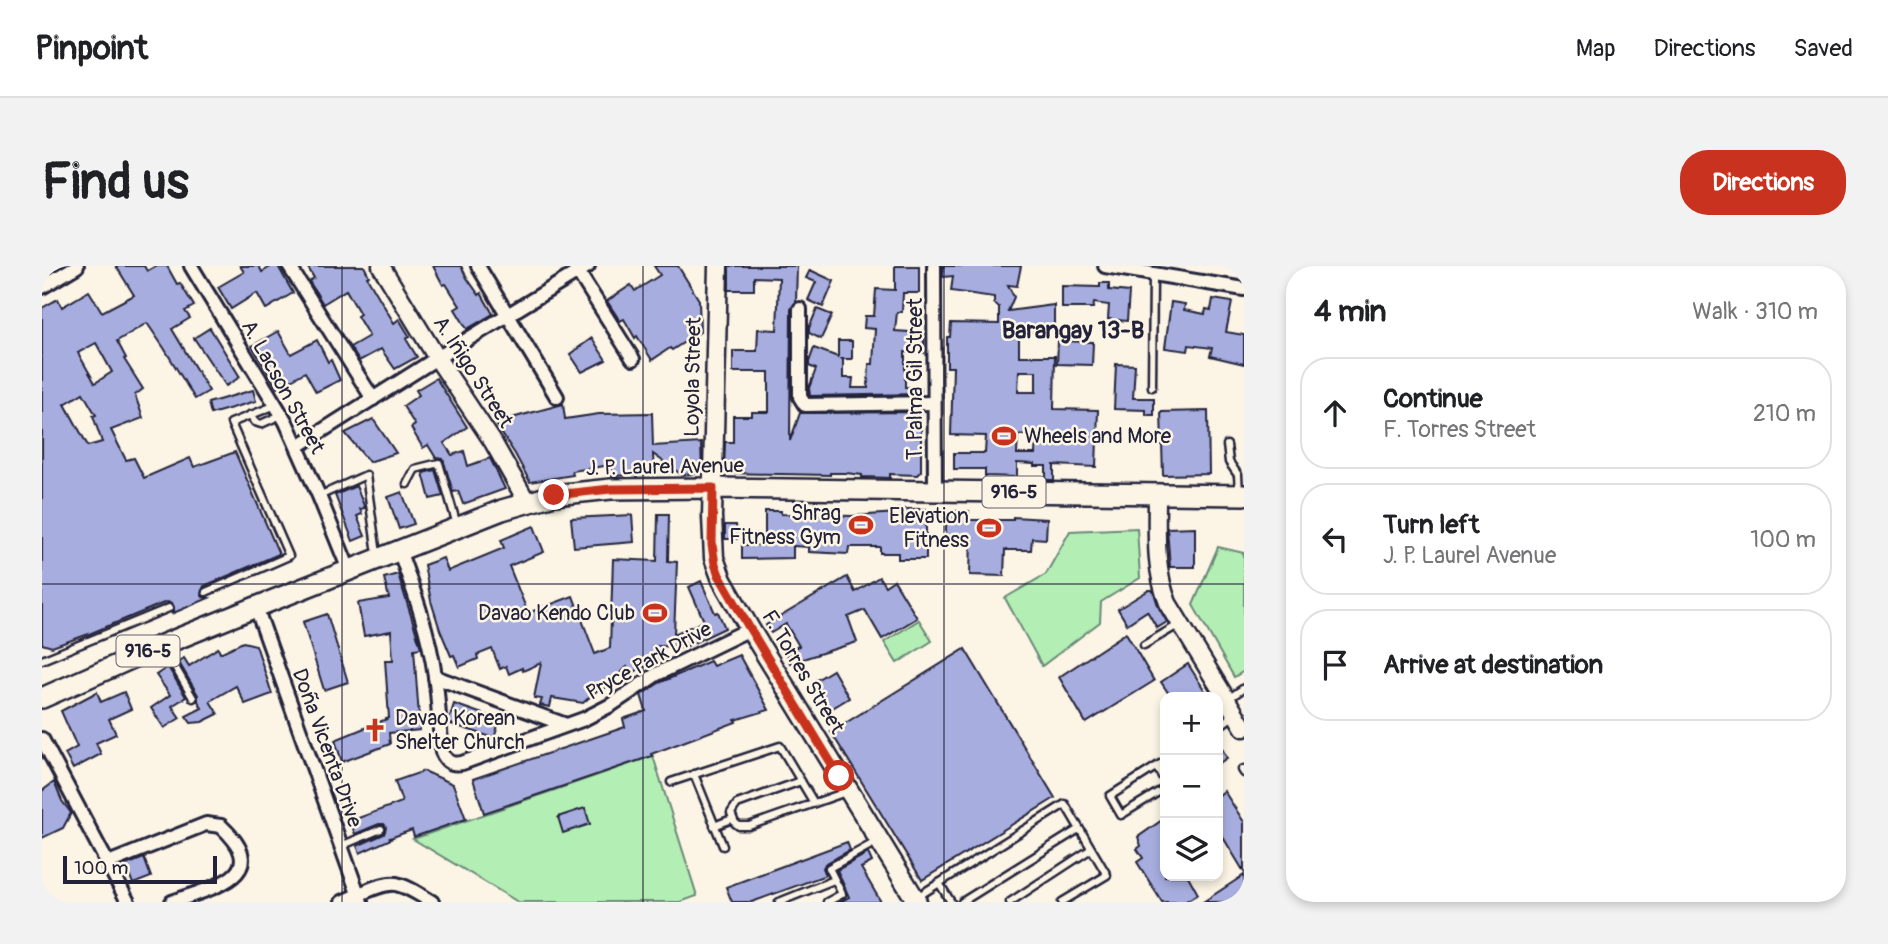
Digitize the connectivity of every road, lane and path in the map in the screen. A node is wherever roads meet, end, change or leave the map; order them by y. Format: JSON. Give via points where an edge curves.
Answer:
{"nodes":[{"id":1,"x":76,"y":266,"type":"edge"},
{"id":2,"x":191,"y":266,"type":"edge"},
{"id":3,"x":289,"y":266,"type":"edge"},
{"id":4,"x":381,"y":266,"type":"edge"},
{"id":5,"x":478,"y":266,"type":"edge"},
{"id":6,"x":718,"y":266,"type":"edge"},
{"id":7,"x":934,"y":266,"type":"edge"},
{"id":8,"x":1105,"y":266,"type":"edge"},
{"id":9,"x":580,"y":268,"type":"edge"},
{"id":10,"x":1151,"y":270,"type":"edge"},
{"id":11,"x":42,"y":288,"type":"edge"},
{"id":12,"x":1244,"y":289,"type":"edge"},
{"id":13,"x":800,"y":309,"type":"dead end"},
{"id":14,"x":508,"y":316,"type":"junction"},
{"id":15,"x":437,"y":358,"type":"junction"},
{"id":16,"x":633,"y":359,"type":"dead end"},
{"id":17,"x":1152,"y":387,"type":"dead end"},
{"id":18,"x":557,"y":397,"type":"dead end"},
{"id":19,"x":373,"y":399,"type":"junction"},
{"id":20,"x":934,"y":403,"type":"junction"},
{"id":21,"x":279,"y":410,"type":"junction"},
{"id":22,"x":250,"y":415,"type":"junction"},
{"id":23,"x":1227,"y":445,"type":"dead end"},
{"id":24,"x":298,"y":446,"type":"junction"},
{"id":25,"x":407,"y":484,"type":"dead end"},
{"id":26,"x":713,"y":488,"type":"junction"},
{"id":27,"x":935,"y":492,"type":"junction"},
{"id":28,"x":1157,"y":494,"type":"junction"},
{"id":29,"x":1241,"y":495,"type":"edge"},
{"id":30,"x":319,"y":496,"type":"junction"},
{"id":31,"x":527,"y":502,"type":"junction"},
{"id":32,"x":458,"y":527,"type":"junction"},
{"id":33,"x":400,"y":550,"type":"junction"},
{"id":34,"x":378,"y":559,"type":"junction"},
{"id":35,"x":349,"y":570,"type":"junction"},
{"id":36,"x":206,"y":592,"type":"dead end"},
{"id":37,"x":256,"y":607,"type":"junction"},
{"id":38,"x":169,"y":608,"type":"dead end"},
{"id":39,"x":1180,"y":624,"type":"junction"},
{"id":40,"x":750,"y":629,"type":"junction"},
{"id":41,"x":162,"y":645,"type":"junction"},
{"id":42,"x":1144,"y":645,"type":"dead end"},
{"id":43,"x":42,"y":660,"type":"edge"},
{"id":44,"x":435,"y":677,"type":"junction"},
{"id":45,"x":1244,"y":688,"type":"edge"},
{"id":46,"x":42,"y":698,"type":"edge"},
{"id":47,"x":193,"y":698,"type":"dead end"},
{"id":48,"x":1227,"y":700,"type":"junction"},
{"id":49,"x":1241,"y":722,"type":"edge"},
{"id":50,"x":566,"y":725,"type":"junction"},
{"id":51,"x":1223,"y":726,"type":"edge"},
{"id":52,"x":42,"y":739,"type":"edge"},
{"id":53,"x":1160,"y":765,"type":"edge"},
{"id":54,"x":1157,"y":767,"type":"junction"},
{"id":55,"x":694,"y":774,"type":"junction"},
{"id":56,"x":1160,"y":774,"type":"edge"},
{"id":57,"x":801,"y":781,"type":"junction"},
{"id":58,"x":671,"y":782,"type":"dead end"},
{"id":59,"x":1160,"y":788,"type":"edge"},
{"id":60,"x":849,"y":791,"type":"junction"},
{"id":61,"x":814,"y":803,"type":"junction"},
{"id":62,"x":732,"y":819,"type":"junction"},
{"id":63,"x":714,"y":826,"type":"junction"},
{"id":64,"x":381,"y":829,"type":"dead end"},
{"id":65,"x":1079,"y":829,"type":"junction"},
{"id":66,"x":879,"y":841,"type":"junction"},
{"id":67,"x":341,"y":846,"type":"junction"},
{"id":68,"x":723,"y":846,"type":"dead end"},
{"id":69,"x":1091,"y":849,"type":"junction"},
{"id":70,"x":108,"y":863,"type":"junction"},
{"id":71,"x":834,"y":880,"type":"junction"},
{"id":72,"x":939,"y":883,"type":"junction"},
{"id":73,"x":359,"y":899,"type":"edge"},
{"id":74,"x":913,"y":901,"type":"edge"},
{"id":75,"x":128,"y":902,"type":"edge"},
{"id":76,"x":172,"y":902,"type":"edge"},
{"id":77,"x":342,"y":902,"type":"edge"},
{"id":78,"x":432,"y":902,"type":"edge"},
{"id":79,"x":779,"y":902,"type":"edge"},
{"id":80,"x":827,"y":902,"type":"edge"},
{"id":81,"x":951,"y":902,"type":"edge"},
{"id":82,"x":962,"y":902,"type":"edge"},
{"id":83,"x":1010,"y":902,"type":"edge"},
{"id":84,"x":1062,"y":902,"type":"edge"}],
"edges":[{"from":1,"to":11,"type":"street"},
{"from":2,"to":21,"type":"street","name":"A. Lacson Street"},
{"from":3,"to":19,"type":"street"},
{"from":4,"to":15,"type":"street","name":"A. Iñigo Street"},
{"from":5,"to":14,"type":"street"},
{"from":6,"to":26,"type":"main road","name":"Loyola Street"},
{"from":7,"to":20,"type":"street","name":"T. Palma Gil Street"},
{"from":8,"to":10,"type":"street"},
{"from":9,"to":14,"type":"street"},
{"from":9,"to":16,"type":"street"},
{"from":10,"to":12,"type":"street"},
{"from":10,"to":17,"type":"lane"},
{"from":13,"to":20,"type":"street","via":[[800,397],[805,405]]},
{"from":14,"to":15,"type":"street"},
{"from":14,"to":18,"type":"street"},
{"from":15,"to":19,"type":"street"},
{"from":15,"to":31,"type":"street","name":"A. Iñigo Street"},
{"from":19,"to":24,"type":"street"},
{"from":20,"to":27,"type":"street","name":"T. Palma Gil Street"},
{"from":21,"to":22,"type":"lane"},
{"from":21,"to":22,"type":"lane","via":[[261,424]]},
{"from":21,"to":24,"type":"street","name":"A. Lacson Street"},
{"from":22,"to":36,"type":"lane","via":[[231,423],[289,556]]},
{"from":23,"to":29,"type":"lane"},
{"from":24,"to":30,"type":"street","name":"A. Lacson Street"},
{"from":25,"to":32,"type":"lane","via":[[415,470],[439,463]]},
{"from":26,"to":27,"type":"main road","name":"J. P. Laurel Avenue","number":"916-5"},
{"from":26,"to":31,"type":"main road","name":"J. P. Laurel Avenue","number":"916-5","via":[[592,490]]},
{"from":26,"to":40,"type":"main road","name":"F. Torres Street","via":[[715,564]]},
{"from":27,"to":28,"type":"main road","name":"J. P. Laurel Avenue","number":"916-5"},
{"from":28,"to":29,"type":"main road","name":"J. P. Laurel Avenue","number":"916-5"},
{"from":28,"to":39,"type":"street","via":[[1158,565],[1168,603]]},
{"from":30,"to":34,"type":"lane","via":[[366,475]]},
{"from":30,"to":35,"type":"street","name":"A. Lacson Street"},
{"from":31,"to":32,"type":"main road","name":"J. P. Laurel Avenue","number":"916-5"},
{"from":32,"to":33,"type":"main road","name":"J. P. Laurel Avenue","number":"916-5"},
{"from":33,"to":34,"type":"main road","name":"J. P. Laurel Avenue","number":"916-5"},
{"from":33,"to":44,"type":"street","name":"Pryce Park Drive"},
{"from":34,"to":35,"type":"main road","name":"J. P. Laurel Avenue","number":"916-5"},
{"from":35,"to":37,"type":"main road","name":"J. P. Laurel Avenue","number":"916-5"},
{"from":37,"to":41,"type":"main road","name":"J. P. Laurel Avenue","number":"916-5"},
{"from":37,"to":67,"type":"street","name":"Doña Vicenta Drive"},
{"from":38,"to":43,"type":"lane"},
{"from":39,"to":42,"type":"lane"},
{"from":39,"to":48,"type":"street"},
{"from":40,"to":50,"type":"street","name":"Pryce Park Drive","via":[[657,674],[597,713]]},
{"from":40,"to":60,"type":"main road","name":"F. Torres Street"},
{"from":41,"to":46,"type":"main road","name":"J. P. Laurel Avenue","number":"916-5"},
{"from":41,"to":47,"type":"lane"},
{"from":44,"to":50,"type":"street"},
{"from":44,"to":50,"type":"street","name":"Pryce Park Drive","via":[[442,752],[453,763]]},
{"from":45,"to":48,"type":"lane"},
{"from":48,"to":49,"type":"street"},
{"from":49,"to":51,"type":"lane"},
{"from":52,"to":70,"type":"street"},
{"from":53,"to":54,"type":"lane"},
{"from":54,"to":56,"type":"lane"},
{"from":54,"to":59,"type":"lane","via":[[1110,796],[1121,815]]},
{"from":55,"to":57,"type":"lane","via":[[780,746]]},
{"from":55,"to":58,"type":"lane"},
{"from":55,"to":63,"type":"lane"},
{"from":57,"to":61,"type":"lane"},
{"from":57,"to":62,"type":"lane","via":[[737,804]]},
{"from":60,"to":61,"type":"lane"},
{"from":60,"to":66,"type":"main road","name":"F. Torres Street"},
{"from":61,"to":62,"type":"lane","via":[[749,826],[739,826]]},
{"from":62,"to":63,"type":"lane"},
{"from":63,"to":68,"type":"lane"},
{"from":64,"to":67,"type":"lane"},
{"from":65,"to":69,"type":"lane"},
{"from":65,"to":72,"type":"lane","via":[[1065,804]]},
{"from":65,"to":82,"type":"lane"},
{"from":66,"to":71,"type":"lane","via":[[829,868]]},
{"from":66,"to":74,"type":"main road","name":"F. Torres Street"},
{"from":67,"to":73,"type":"street","name":"Doña Vicenta Drive"},
{"from":69,"to":83,"type":"lane"},
{"from":69,"to":84,"type":"lane","via":[[1107,875]]},
{"from":70,"to":75,"type":"street"},
{"from":70,"to":76,"type":"street","via":[[206,824],[221,825],[240,849],[240,869],[217,885]]},
{"from":71,"to":79,"type":"lane"},
{"from":71,"to":80,"type":"lane","via":[[842,894]]},
{"from":72,"to":74,"type":"lane"},
{"from":72,"to":81,"type":"lane"},
{"from":73,"to":77,"type":"street"},
{"from":73,"to":78,"type":"street","via":[[394,883]]}]}
